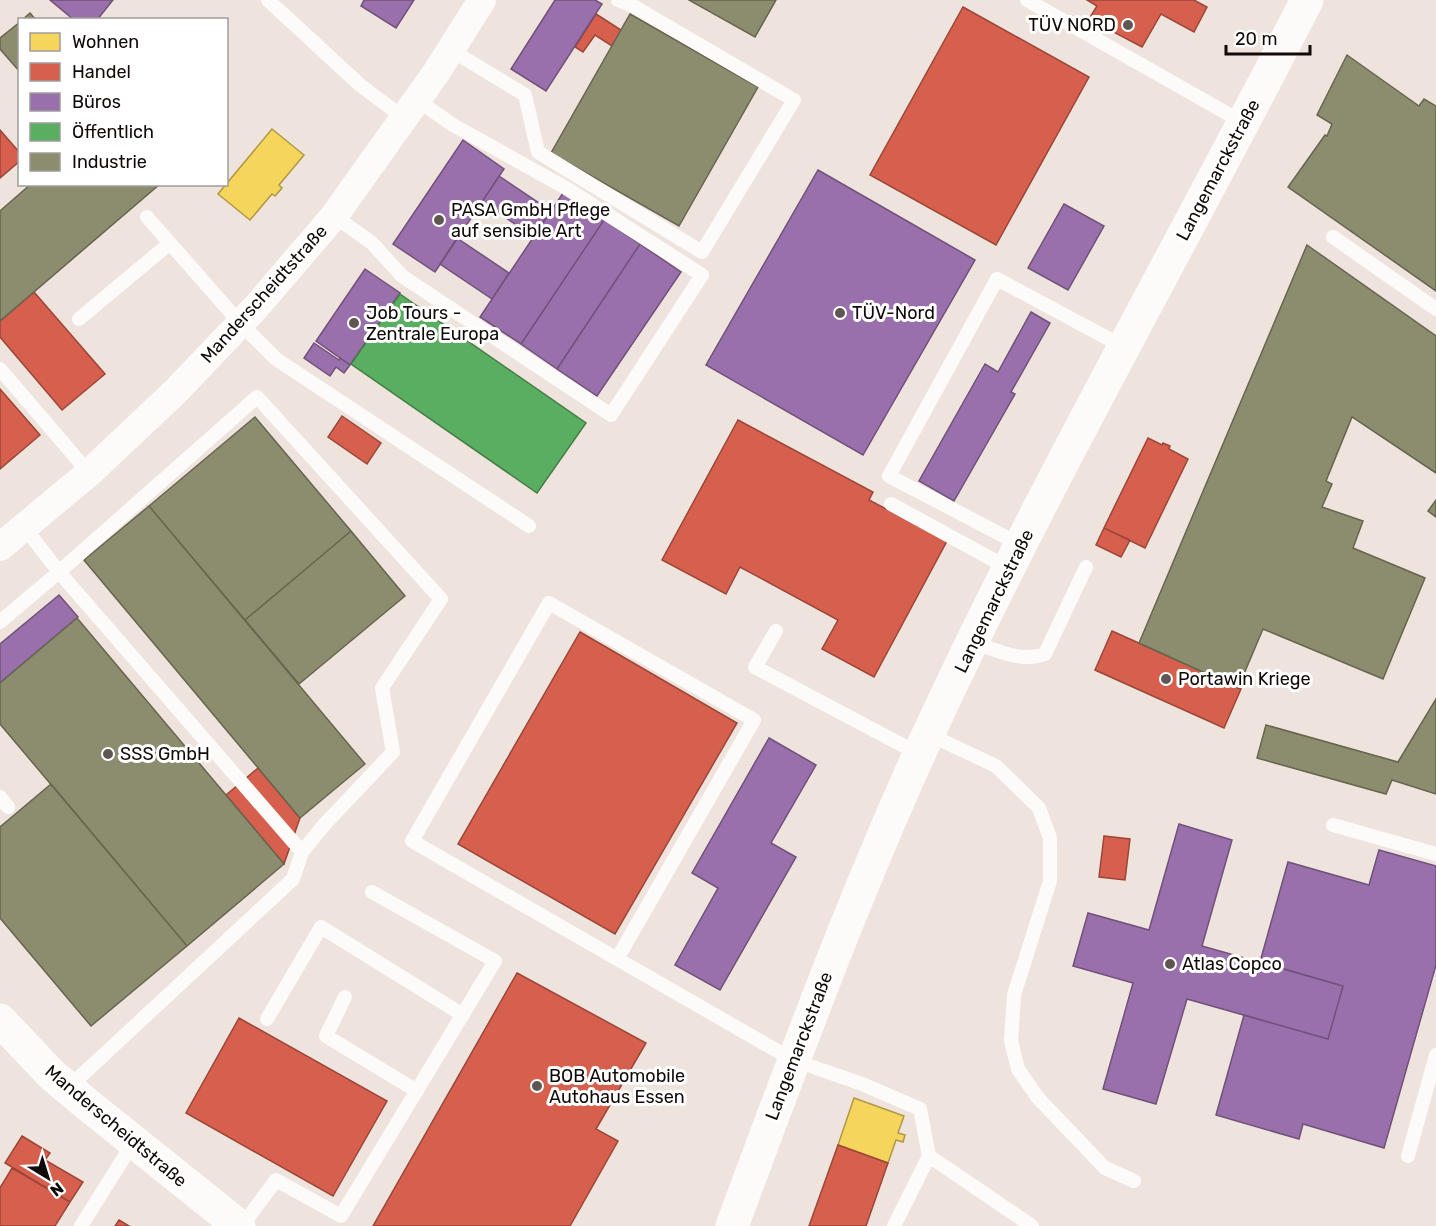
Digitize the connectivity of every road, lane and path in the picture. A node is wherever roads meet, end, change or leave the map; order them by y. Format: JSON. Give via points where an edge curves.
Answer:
{"nodes":[{"id":1,"x":268,"y":0,"type":"edge"},
{"id":2,"x":482,"y":0,"type":"edge"},
{"id":3,"x":618,"y":0,"type":"edge"},
{"id":4,"x":1027,"y":0,"type":"edge"},
{"id":5,"x":1307,"y":0,"type":"edge"},
{"id":6,"x":451,"y":50,"type":"junction"},
{"id":7,"x":410,"y":109,"type":"junction"},
{"id":8,"x":1244,"y":123,"type":"junction"},
{"id":9,"x":334,"y":216,"type":"junction"},
{"id":10,"x":147,"y":217,"type":"dead end"},
{"id":11,"x":1333,"y":237,"type":"dead end"},
{"id":12,"x":171,"y":243,"type":"junction"},
{"id":13,"x":1436,"y":309,"type":"edge"},
{"id":14,"x":79,"y":319,"type":"dead end"},
{"id":15,"x":240,"y":323,"type":"junction"},
{"id":16,"x":1124,"y":347,"type":"junction"},
{"id":17,"x":0,"y":369,"type":"edge"},
{"id":18,"x":89,"y":473,"type":"junction"},
{"id":19,"x":891,"y":504,"type":"dead end"},
{"id":20,"x":529,"y":526,"type":"dead end"},
{"id":21,"x":25,"y":528,"type":"junction"},
{"id":22,"x":0,"y":547,"type":"edge"},
{"id":23,"x":1015,"y":557,"type":"junction"},
{"id":24,"x":1086,"y":567,"type":"dead end"},
{"id":25,"x":59,"y":572,"type":"junction"},
{"id":26,"x":0,"y":622,"type":"edge"},
{"id":27,"x":776,"y":631,"type":"dead end"},
{"id":28,"x":973,"y":642,"type":"junction"},
{"id":29,"x":924,"y":744,"type":"junction"},
{"id":30,"x":1332,"y":825,"type":"dead end"},
{"id":31,"x":302,"y":852,"type":"junction"},
{"id":32,"x":1436,"y":854,"type":"edge"},
{"id":33,"x":372,"y":892,"type":"dead end"},
{"id":34,"x":618,"y":959,"type":"junction"},
{"id":35,"x":345,"y":997,"type":"dead end"},
{"id":36,"x":464,"y":1015,"type":"junction"},
{"id":37,"x":267,"y":1019,"type":"dead end"},
{"id":38,"x":0,"y":1020,"type":"edge"},
{"id":39,"x":1436,"y":1055,"type":"edge"},
{"id":40,"x":793,"y":1060,"type":"junction"},
{"id":41,"x":68,"y":1088,"type":"junction"},
{"id":42,"x":417,"y":1091,"type":"junction"},
{"id":43,"x":133,"y":1143,"type":"junction"},
{"id":44,"x":929,"y":1156,"type":"junction"},
{"id":45,"x":1408,"y":1156,"type":"dead end"},
{"id":46,"x":1134,"y":1181,"type":"dead end"},
{"id":47,"x":81,"y":1226,"type":"edge"},
{"id":48,"x":240,"y":1226,"type":"edge"},
{"id":49,"x":732,"y":1226,"type":"edge"},
{"id":50,"x":894,"y":1226,"type":"edge"},
{"id":51,"x":1032,"y":1226,"type":"edge"}],
"edges":[{"from":1,"to":7,"type":"lane","via":[[360,86]]},
{"from":2,"to":6,"type":"street","name":"Manderscheidtstraße"},
{"from":3,"to":6,"type":"lane","via":[[794,100],[702,252],[538,152],[525,94]]},
{"from":4,"to":8,"type":"lane"},
{"from":5,"to":8,"type":"street","name":"Langemarckstraße"},
{"from":6,"to":7,"type":"street","name":"Manderscheidtstraße"},
{"from":7,"to":9,"type":"street","name":"Manderscheidtstraße"},
{"from":7,"to":9,"type":"lane","via":[[453,125],[566,188],[702,275],[611,415],[402,276],[372,243]]},
{"from":8,"to":16,"type":"street","name":"Langemarckstraße"},
{"from":9,"to":15,"type":"street","name":"Manderscheidtstraße"},
{"from":10,"to":12,"type":"lane"},
{"from":11,"to":13,"type":"lane"},
{"from":12,"to":14,"type":"lane"},
{"from":12,"to":15,"type":"lane"},
{"from":15,"to":18,"type":"street","name":"Manderscheidtstraße","via":[[176,391]]},
{"from":15,"to":20,"type":"lane","via":[[276,359]]},
{"from":16,"to":23,"type":"street","name":"Langemarckstraße"},
{"from":16,"to":23,"type":"lane","via":[[997,279],[889,476]]},
{"from":17,"to":18,"type":"lane"},
{"from":18,"to":21,"type":"street","name":"Manderscheidtstraße"},
{"from":19,"to":23,"type":"lane"},
{"from":21,"to":22,"type":"street","name":"Manderscheidtstraße"},
{"from":21,"to":25,"type":"lane"},
{"from":23,"to":28,"type":"street","name":"Langemarckstraße"},
{"from":24,"to":28,"type":"lane","via":[[1045,654],[1016,657]]},
{"from":25,"to":26,"type":"lane"},
{"from":25,"to":31,"type":"lane"},
{"from":25,"to":31,"type":"lane","via":[[257,397],[441,599],[382,688],[393,752]]},
{"from":27,"to":29,"type":"lane","via":[[755,667]]},
{"from":28,"to":29,"type":"street","name":"Langemarckstraße"},
{"from":29,"to":40,"type":"street","name":"Langemarckstraße"},
{"from":29,"to":46,"type":"lane","via":[[996,766],[1039,808],[1050,838],[1050,881],[1014,995],[1011,1041],[1018,1070],[1038,1098],[1105,1168]]},
{"from":30,"to":32,"type":"lane"},
{"from":31,"to":41,"type":"lane","via":[[293,879]]},
{"from":33,"to":36,"type":"lane","via":[[495,962]]},
{"from":34,"to":34,"type":"lane","via":[[411,841],[549,603],[754,720]]},
{"from":34,"to":40,"type":"lane"},
{"from":35,"to":42,"type":"lane","via":[[326,1036]]},
{"from":36,"to":37,"type":"lane","via":[[321,927]]},
{"from":36,"to":42,"type":"lane"},
{"from":38,"to":41,"type":"street","name":"Manderscheidtstraße"},
{"from":39,"to":45,"type":"lane"},
{"from":40,"to":44,"type":"lane","via":[[920,1109]]},
{"from":40,"to":49,"type":"street","name":"Langemarckstraße"},
{"from":41,"to":43,"type":"street","name":"Manderscheidtstraße"},
{"from":42,"to":48,"type":"lane","via":[[341,1216],[276,1180]]},
{"from":43,"to":47,"type":"lane"},
{"from":43,"to":48,"type":"street","name":"Manderscheidtstraße"},
{"from":44,"to":50,"type":"lane"},
{"from":44,"to":51,"type":"lane"}]}
